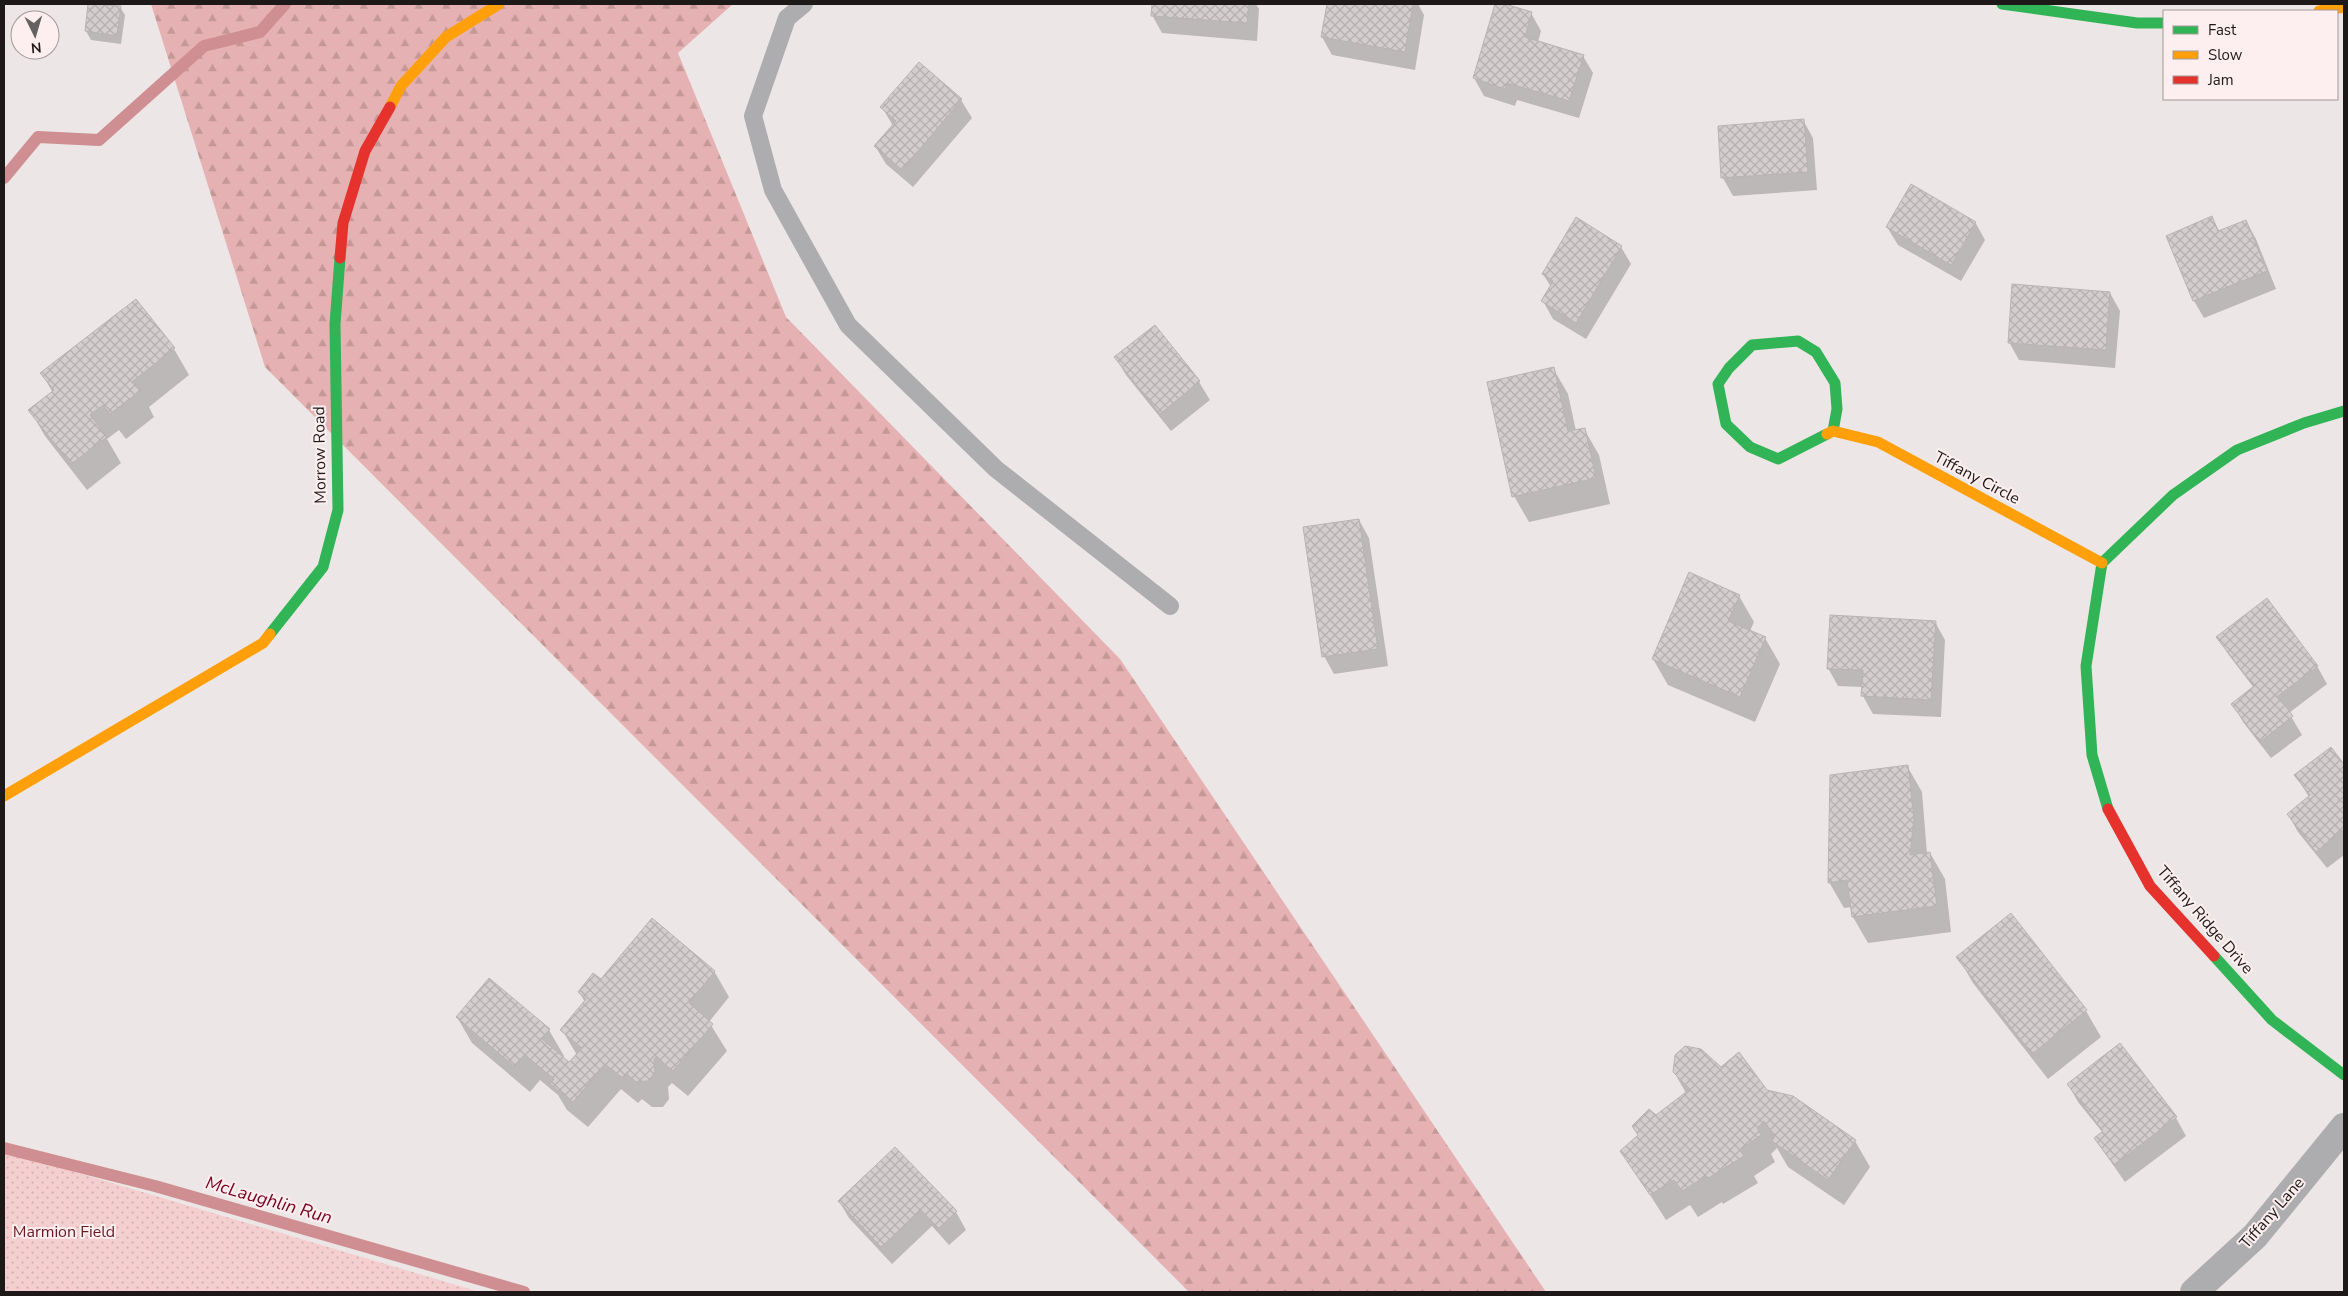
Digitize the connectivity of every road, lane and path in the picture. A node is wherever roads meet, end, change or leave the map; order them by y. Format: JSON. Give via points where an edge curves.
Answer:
{"nodes":[{"id":1,"x":499,"y":4,"type":"edge"},
{"id":2,"x":804,"y":4,"type":"edge"},
{"id":3,"x":2002,"y":4,"type":"edge"},
{"id":4,"x":2344,"y":7,"type":"edge"},
{"id":5,"x":2325,"y":10,"type":"edge"},
{"id":6,"x":2163,"y":23,"type":"edge"},
{"id":7,"x":2344,"y":411,"type":"edge"},
{"id":8,"x":1833,"y":431,"type":"junction"},
{"id":9,"x":2102,"y":564,"type":"junction"},
{"id":10,"x":1170,"y":606,"type":"dead end"},
{"id":11,"x":4,"y":796,"type":"edge"},
{"id":12,"x":2344,"y":1075,"type":"edge"},
{"id":13,"x":2344,"y":1127,"type":"edge"},
{"id":14,"x":2194,"y":1292,"type":"edge"}],
"edges":[{"from":1,"to":11,"type":"street","name":"Morrow Road","via":[[446,37],[401,86],[365,151],[343,223],[335,324],[338,510],[322,567],[262,643]]},
{"from":2,"to":10,"type":"lane","via":[[787,18],[752,116],[773,190],[848,325],[996,469]]},
{"from":3,"to":6,"type":"street","via":[[2137,23]]},
{"from":4,"to":5,"type":"street"},
{"from":7,"to":9,"type":"street","via":[[2237,450],[2173,495]]},
{"from":8,"to":8,"type":"street","via":[[1778,459],[1750,447],[1726,424],[1718,384],[1752,345],[1798,341],[1816,352],[1835,383],[1837,408]]},
{"from":8,"to":9,"type":"street","name":"Tiffany Circle","via":[[1878,442]]},
{"from":9,"to":12,"type":"street","name":"Tiffany Ridge Drive","via":[[2086,666],[2092,755],[2110,815],[2150,886],[2272,1020]]},
{"from":13,"to":14,"type":"street","name":"Tiffany Lane","via":[[2255,1236]]}]}
